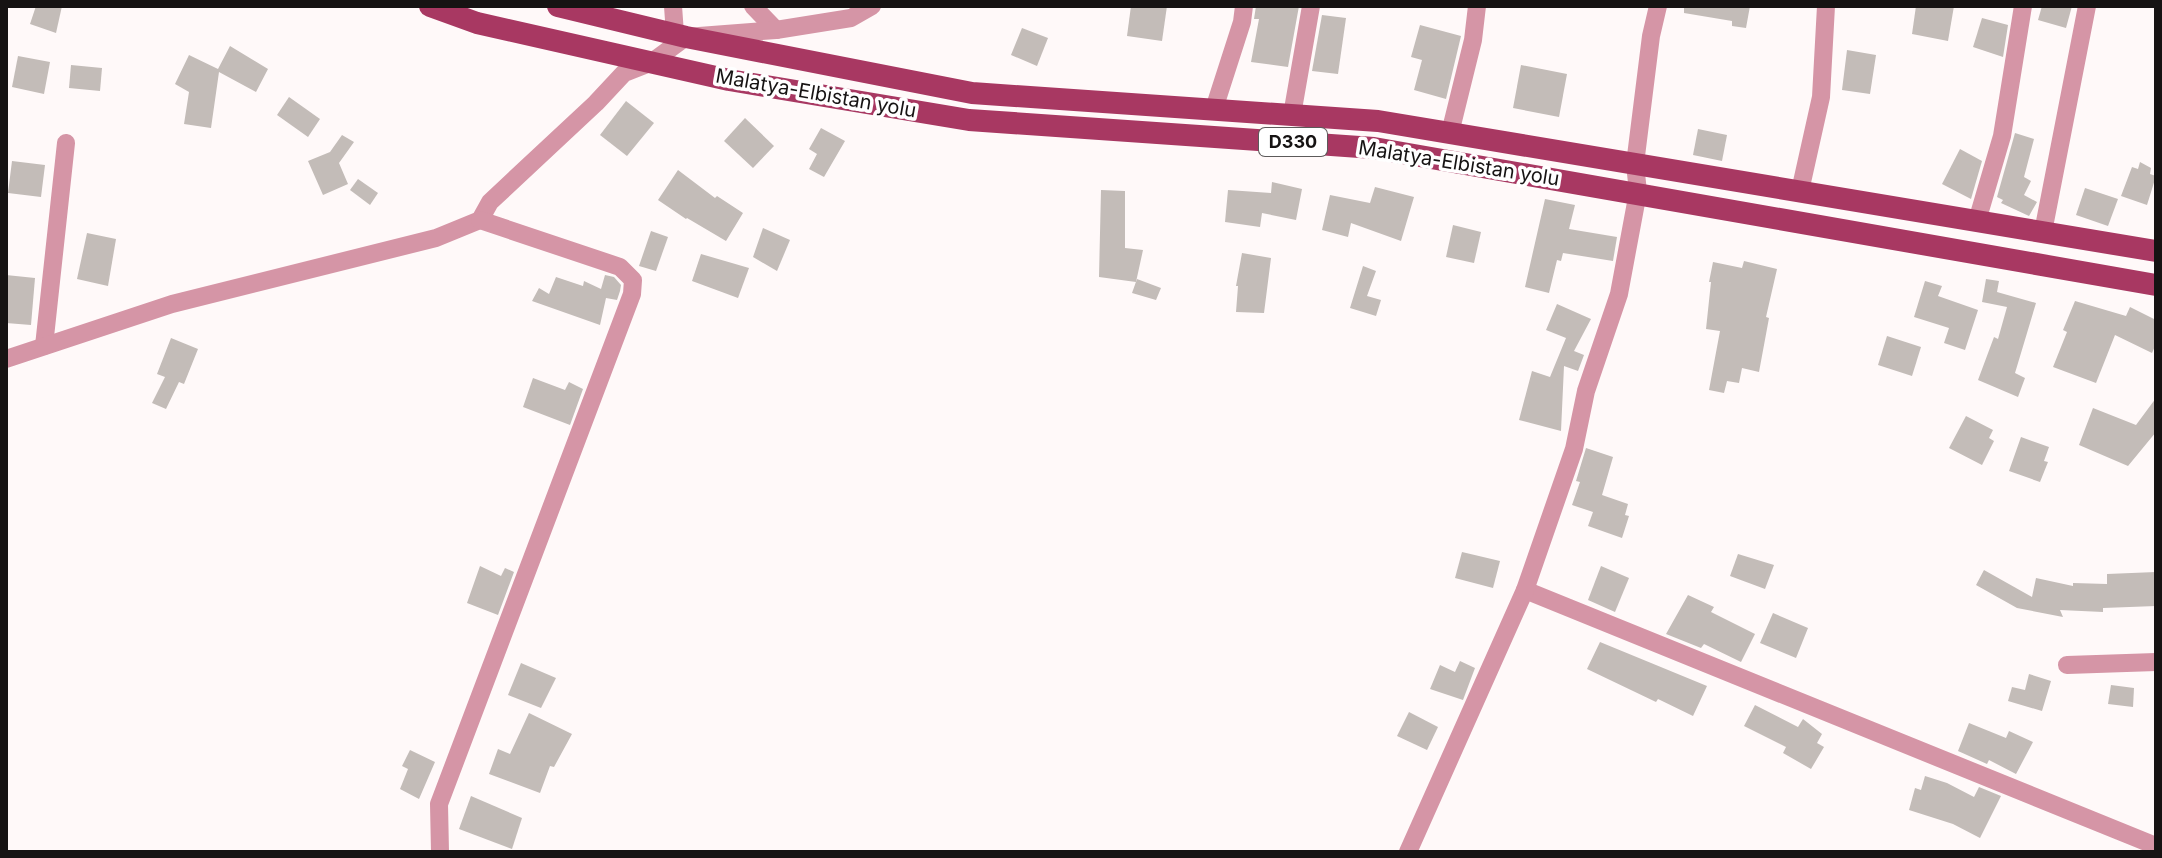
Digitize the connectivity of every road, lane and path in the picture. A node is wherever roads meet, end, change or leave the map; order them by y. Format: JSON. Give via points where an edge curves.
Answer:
{"nodes":[{"id":1,"x":430,"y":6,"type":"edge"},
{"id":2,"x":558,"y":6,"type":"edge"},
{"id":3,"x":673,"y":6,"type":"edge"},
{"id":4,"x":753,"y":6,"type":"edge"},
{"id":5,"x":872,"y":6,"type":"edge"},
{"id":6,"x":1244,"y":6,"type":"edge"},
{"id":7,"x":1311,"y":6,"type":"edge"},
{"id":8,"x":1477,"y":6,"type":"edge"},
{"id":9,"x":1658,"y":6,"type":"edge"},
{"id":10,"x":1826,"y":6,"type":"edge"},
{"id":11,"x":2023,"y":6,"type":"edge"},
{"id":12,"x":2087,"y":6,"type":"edge"},
{"id":13,"x":776,"y":30,"type":"junction"},
{"id":14,"x":681,"y":35,"type":"junction"},
{"id":15,"x":652,"y":62,"type":"junction"},
{"id":16,"x":1214,"y":109,"type":"junction"},
{"id":17,"x":1292,"y":115,"type":"junction"},
{"id":18,"x":1450,"y":133,"type":"junction"},
{"id":19,"x":66,"y":143,"type":"dead end"},
{"id":20,"x":1635,"y":164,"type":"junction"},
{"id":21,"x":1800,"y":191,"type":"junction"},
{"id":22,"x":1638,"y":192,"type":"junction"},
{"id":23,"x":480,"y":220,"type":"junction"},
{"id":24,"x":1977,"y":221,"type":"junction"},
{"id":25,"x":2043,"y":232,"type":"junction"},
{"id":26,"x":2156,"y":251,"type":"edge"},
{"id":27,"x":2156,"y":285,"type":"edge"},
{"id":28,"x":44,"y":346,"type":"junction"},
{"id":29,"x":6,"y":359,"type":"edge"},
{"id":30,"x":1525,"y":590,"type":"junction"},
{"id":31,"x":2156,"y":662,"type":"edge"},
{"id":32,"x":2067,"y":665,"type":"dead end"},
{"id":33,"x":2156,"y":846,"type":"edge"},
{"id":34,"x":440,"y":852,"type":"edge"},
{"id":35,"x":1408,"y":852,"type":"edge"}],
"edges":[{"from":1,"to":15,"type":"main road","name":"Malatya-Elbistan yolu","number":"D330","via":[[477,23]]},
{"from":2,"to":14,"type":"main road","name":"Malatya-Elbistan yolu","number":"D330"},
{"from":3,"to":14,"type":"street"},
{"from":4,"to":13,"type":"street"},
{"from":5,"to":13,"type":"street","via":[[851,18]]},
{"from":6,"to":16,"type":"street"},
{"from":7,"to":17,"type":"street"},
{"from":8,"to":18,"type":"street"},
{"from":9,"to":20,"type":"street"},
{"from":10,"to":21,"type":"street","via":[[1821,97]]},
{"from":11,"to":24,"type":"street","via":[[2002,136]]},
{"from":12,"to":25,"type":"street"},
{"from":13,"to":14,"type":"street"},
{"from":14,"to":15,"type":"street"},
{"from":14,"to":16,"type":"main road","name":"Malatya-Elbistan yolu","number":"D330","via":[[972,93]]},
{"from":15,"to":22,"type":"main road","name":"Malatya-Elbistan yolu","number":"D330","via":[[969,120],[1374,148]]},
{"from":15,"to":23,"type":"street","via":[[624,73],[490,202]]},
{"from":16,"to":17,"type":"main road","name":"Malatya-Elbistan yolu","number":"D330"},
{"from":17,"to":18,"type":"main road","name":"Malatya-Elbistan yolu","number":"D330"},
{"from":18,"to":20,"type":"main road","name":"Malatya-Elbistan yolu","number":"D330"},
{"from":19,"to":28,"type":"street"},
{"from":20,"to":21,"type":"main road","name":"Malatya-Elbistan yolu","number":"D330"},
{"from":20,"to":22,"type":"street"},
{"from":21,"to":24,"type":"main road","name":"Malatya-Elbistan yolu","number":"D330"},
{"from":22,"to":27,"type":"main road","name":"Malatya-Elbistan yolu","number":"D330"},
{"from":22,"to":30,"type":"street","via":[[1619,294],[1586,391],[1574,449]]},
{"from":23,"to":28,"type":"street","via":[[436,238],[172,304]]},
{"from":23,"to":34,"type":"street","via":[[620,267],[633,280],[439,804]]},
{"from":24,"to":25,"type":"main road","name":"Malatya-Elbistan yolu","number":"D330"},
{"from":25,"to":26,"type":"main road","name":"Malatya-Elbistan yolu","number":"D330"},
{"from":28,"to":29,"type":"street"},
{"from":30,"to":33,"type":"street"},
{"from":30,"to":35,"type":"street"},
{"from":31,"to":32,"type":"street"}]}
